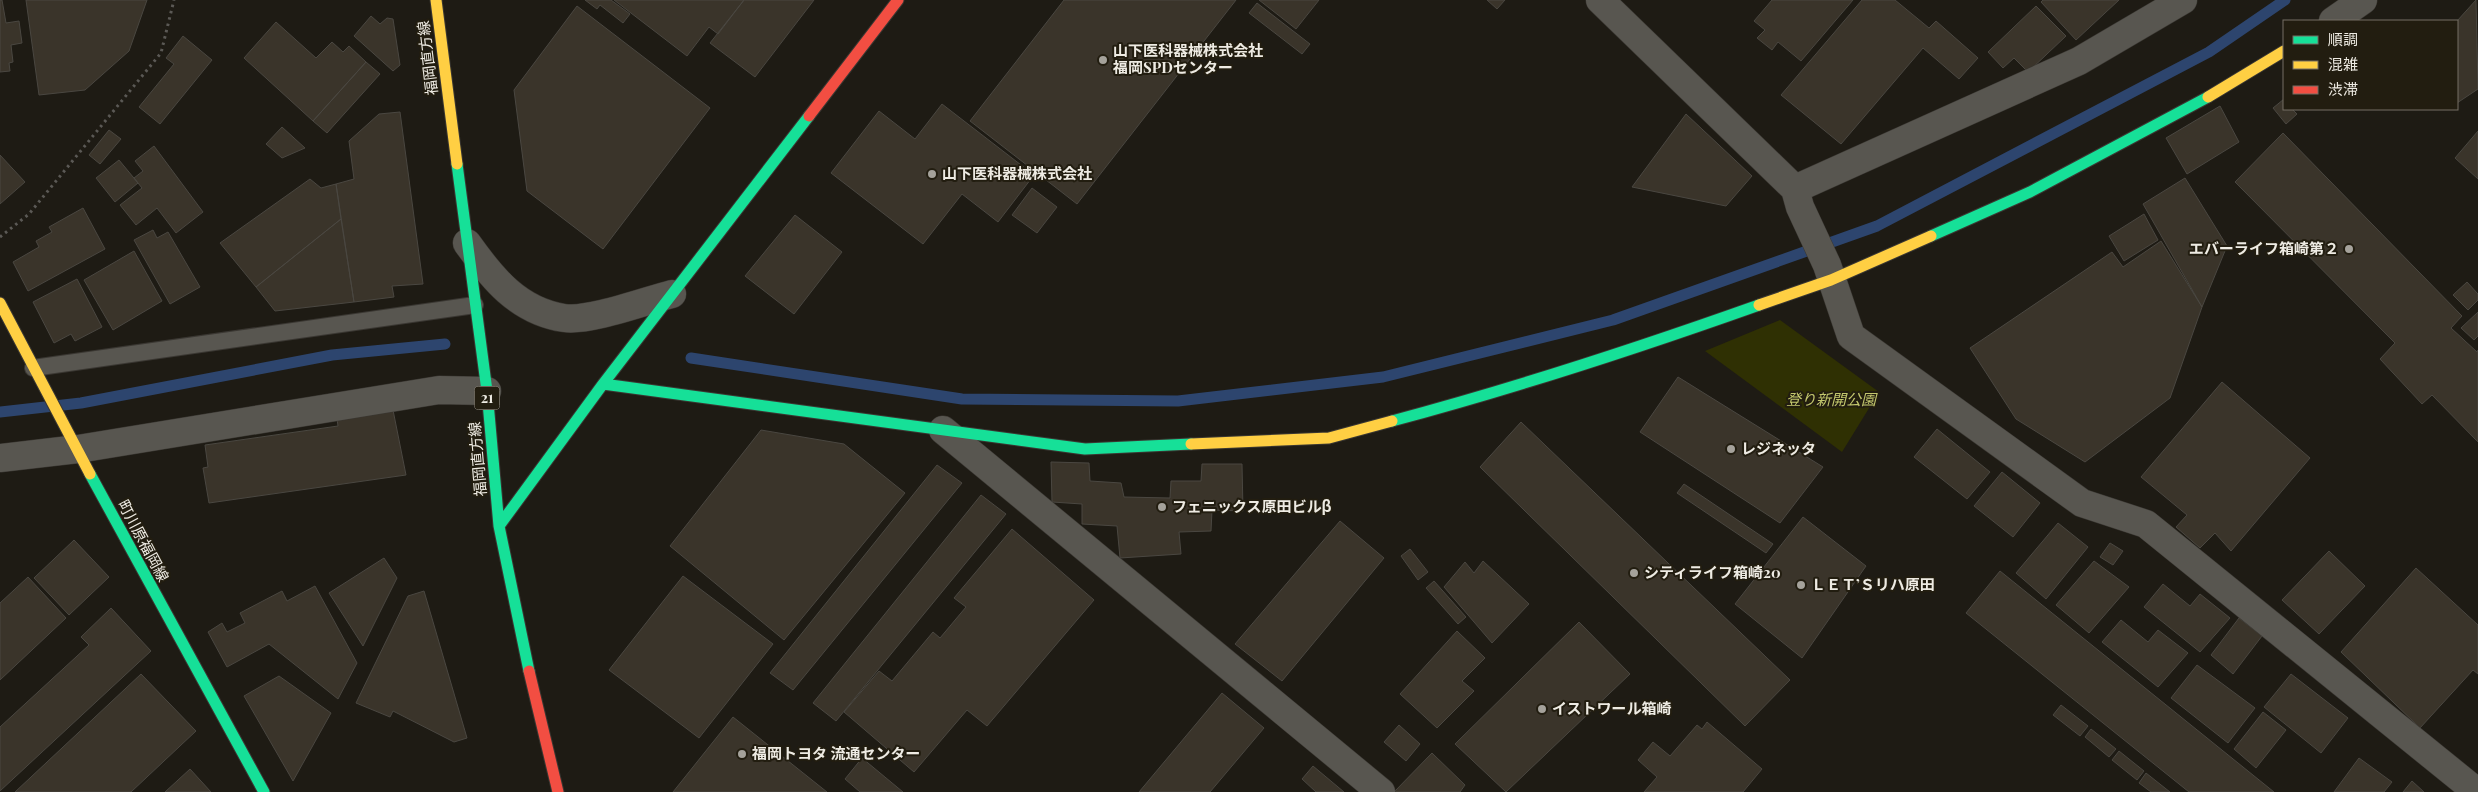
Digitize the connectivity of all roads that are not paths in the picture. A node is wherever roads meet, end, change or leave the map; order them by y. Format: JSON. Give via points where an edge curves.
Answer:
{"nodes":[{"id":1,"x":436,"y":0,"type":"edge"},
{"id":2,"x":898,"y":0,"type":"edge"},
{"id":3,"x":1600,"y":0,"type":"edge"},
{"id":4,"x":2183,"y":0,"type":"edge"},
{"id":5,"x":2363,"y":0,"type":"edge"},
{"id":6,"x":2334,"y":20,"type":"edge"},
{"id":7,"x":2283,"y":52,"type":"edge"},
{"id":8,"x":1798,"y":198,"type":"junction"},
{"id":9,"x":467,"y":243,"type":"junction"},
{"id":10,"x":1829,"y":272,"type":"junction"},
{"id":11,"x":672,"y":294,"type":"junction"},
{"id":12,"x":0,"y":303,"type":"edge"},
{"id":13,"x":475,"y":304,"type":"junction"},
{"id":14,"x":33,"y":368,"type":"junction"},
{"id":15,"x":603,"y":384,"type":"junction"},
{"id":16,"x":487,"y":391,"type":"junction"},
{"id":17,"x":944,"y":430,"type":"junction"},
{"id":18,"x":74,"y":442,"type":"junction"},
{"id":19,"x":0,"y":458,"type":"edge"},
{"id":20,"x":499,"y":526,"type":"junction"},
{"id":21,"x":264,"y":792,"type":"edge"},
{"id":22,"x":558,"y":792,"type":"edge"},
{"id":23,"x":1382,"y":792,"type":"edge"},
{"id":24,"x":2477,"y":792,"type":"edge"}],
"edges":[{"from":1,"to":9,"type":"street","name":"福岡直方線","number":"21"},
{"from":2,"to":11,"type":"street"},
{"from":3,"to":8,"type":"street"},
{"from":4,"to":8,"type":"street","via":[[2079,62]]},
{"from":5,"to":6,"type":"street"},
{"from":7,"to":10,"type":"street","via":[[2185,110],[2030,192]]},
{"from":8,"to":10,"type":"street"},
{"from":9,"to":11,"type":"street","via":[[492,276],[513,296],[538,311],[565,318],[592,315]]},
{"from":9,"to":13,"type":"street","name":"福岡直方線","number":"21"},
{"from":10,"to":17,"type":"street","via":[[1602,360],[1329,438],[1085,449]]},
{"from":10,"to":24,"type":"street","via":[[1851,336],[2082,504],[2146,524]]},
{"from":11,"to":15,"type":"street"},
{"from":12,"to":14,"type":"street","name":"町川原福岡線"},
{"from":13,"to":14,"type":"lane"},
{"from":13,"to":16,"type":"street","name":"福岡直方線","number":"21"},
{"from":14,"to":18,"type":"street","name":"町川原福岡線"},
{"from":15,"to":17,"type":"street"},
{"from":15,"to":20,"type":"street"},
{"from":16,"to":18,"type":"street","via":[[439,390]]},
{"from":16,"to":20,"type":"street","name":"福岡直方線","number":"21"},
{"from":17,"to":23,"type":"street"},
{"from":18,"to":19,"type":"street"},
{"from":18,"to":21,"type":"street","name":"町川原福岡線"},
{"from":20,"to":22,"type":"street","name":"福岡直方線","number":"21","via":[[523,646]]}]}
